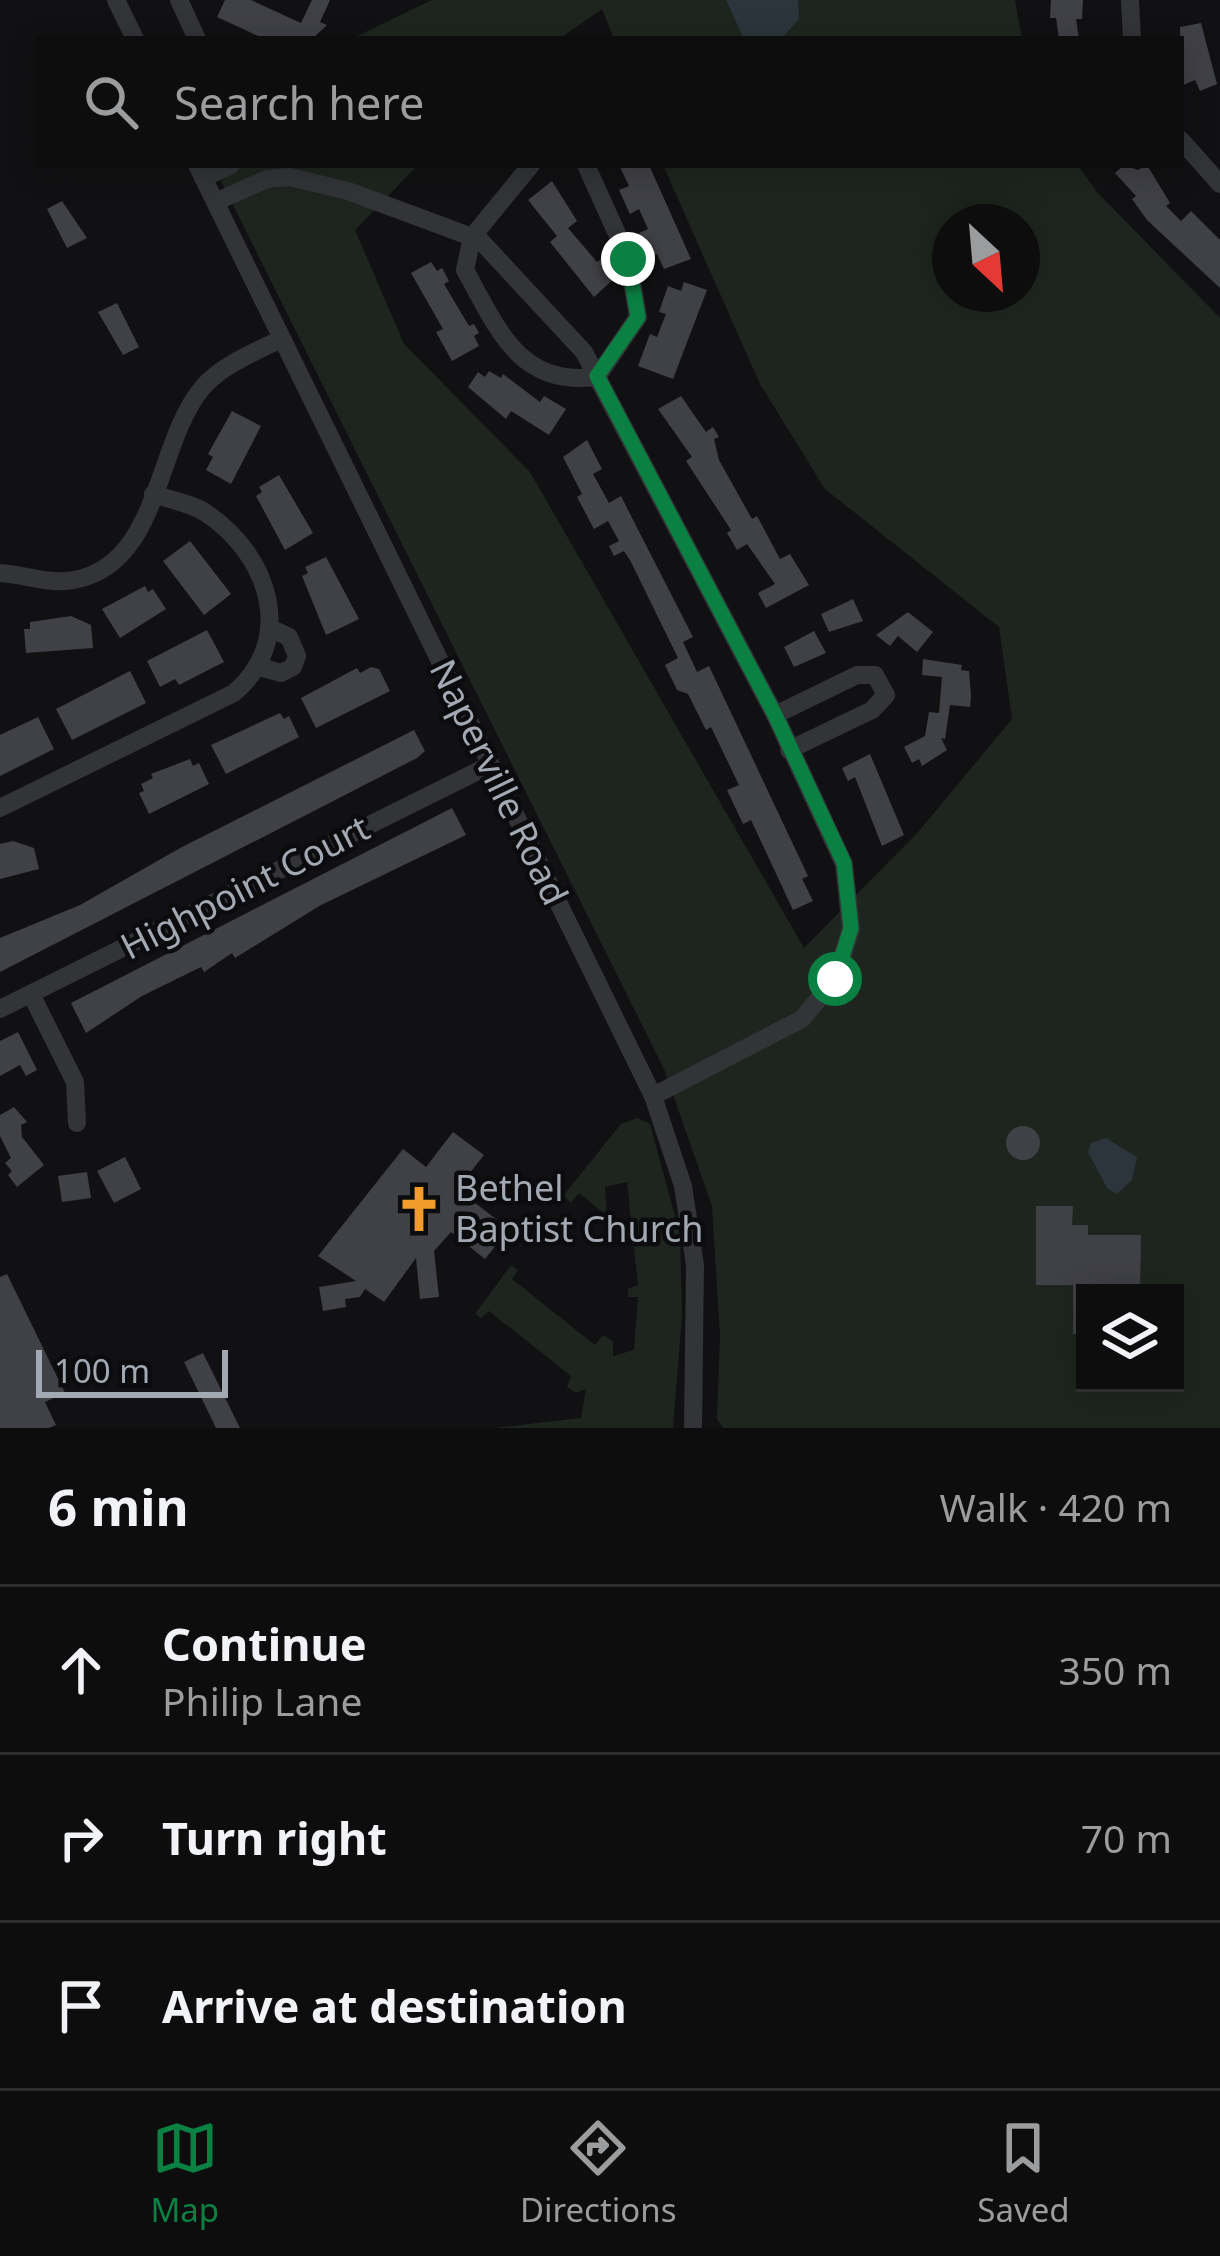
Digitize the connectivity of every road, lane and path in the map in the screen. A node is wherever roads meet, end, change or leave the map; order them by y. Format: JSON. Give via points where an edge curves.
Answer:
{"nodes":[{"id":1,"x":116,"y":0,"type":"edge"},
{"id":2,"x":179,"y":0,"type":"edge"},
{"id":3,"x":1130,"y":0,"type":"edge"},
{"id":4,"x":134,"y":36,"type":"edge"},
{"id":5,"x":196,"y":36,"type":"edge"},
{"id":6,"x":1132,"y":36,"type":"edge"},
{"id":7,"x":1184,"y":143,"type":"edge"},
{"id":8,"x":303,"y":168,"type":"edge"},
{"id":9,"x":529,"y":168,"type":"edge"},
{"id":10,"x":587,"y":168,"type":"edge"},
{"id":11,"x":200,"y":171,"type":"edge"},
{"id":12,"x":264,"y":172,"type":"edge"},
{"id":13,"x":318,"y":181,"type":"junction"},
{"id":14,"x":1220,"y":184,"type":"edge"},
{"id":15,"x":215,"y":202,"type":"junction"},
{"id":16,"x":472,"y":237,"type":"junction"},
{"id":17,"x":281,"y":339,"type":"junction"},
{"id":18,"x":597,"y":376,"type":"junction"},
{"id":19,"x":153,"y":494,"type":"junction"},
{"id":20,"x":0,"y":573,"type":"edge"},
{"id":21,"x":272,"y":629,"type":"junction"},
{"id":22,"x":260,"y":667,"type":"junction"},
{"id":23,"x":775,"y":715,"type":"junction"},
{"id":24,"x":789,"y":749,"type":"junction"},
{"id":25,"x":490,"y":765,"type":"junction"},
{"id":26,"x":0,"y":808,"type":"edge"},
{"id":27,"x":31,"y":994,"type":"junction"},
{"id":28,"x":0,"y":1009,"type":"edge"},
{"id":29,"x":653,"y":1096,"type":"junction"},
{"id":30,"x":77,"y":1124,"type":"dead end"},
{"id":31,"x":693,"y":1428,"type":"edge"}],
"edges":[{"from":1,"to":4,"type":"street"},
{"from":2,"to":5,"type":"street"},
{"from":3,"to":6,"type":"street"},
{"from":7,"to":14,"type":"street"},
{"from":8,"to":13,"type":"street"},
{"from":9,"to":16,"type":"street"},
{"from":10,"to":18,"type":"street","via":[[628,259],[638,317]]},
{"from":11,"to":15,"type":"street","name":"Naperville Road"},
{"from":12,"to":13,"type":"street"},
{"from":12,"to":15,"type":"street"},
{"from":13,"to":16,"type":"street"},
{"from":15,"to":17,"type":"street","name":"Naperville Road"},
{"from":16,"to":18,"type":"street","via":[[530,288]]},
{"from":16,"to":18,"type":"street","via":[[465,270],[511,353],[566,381]]},
{"from":17,"to":19,"type":"street","via":[[204,385]]},
{"from":17,"to":25,"type":"street","name":"Naperville Road"},
{"from":18,"to":23,"type":"street"},
{"from":19,"to":20,"type":"street","via":[[133,541],[93,573],[61,581]]},
{"from":19,"to":21,"type":"street","via":[[201,510],[225,528],[250,560]]},
{"from":21,"to":22,"type":"street"},
{"from":21,"to":22,"type":"street","via":[[289,637],[297,656],[281,673]]},
{"from":22,"to":26,"type":"street","via":[[234,693]]},
{"from":23,"to":24,"type":"street"},
{"from":23,"to":24,"type":"street","via":[[857,675],[874,675],[886,695],[872,710]]},
{"from":24,"to":29,"type":"street","via":[[844,863],[851,928],[835,979],[802,1019]]},
{"from":25,"to":27,"type":"street","name":"Highpoint Court"},
{"from":25,"to":29,"type":"street","name":"Naperville Road"},
{"from":27,"to":28,"type":"street","name":"Highpoint Court"},
{"from":27,"to":30,"type":"street","via":[[75,1082]]},
{"from":29,"to":31,"type":"street","name":"Naperville Road","via":[[683,1186],[694,1265]]}]}
